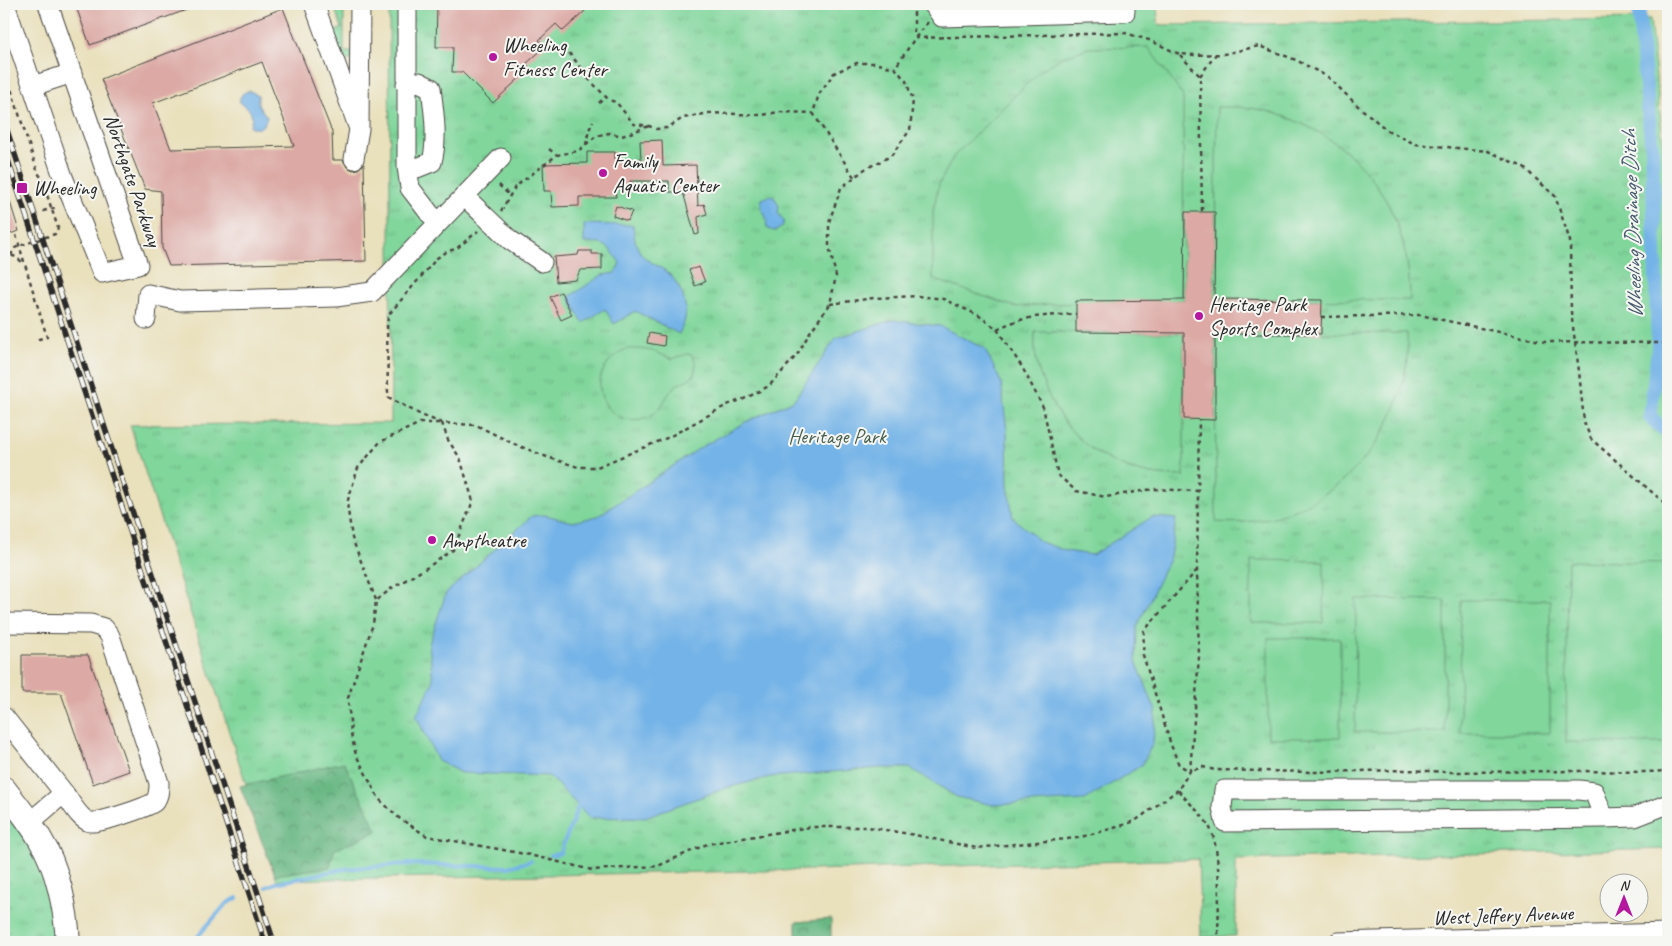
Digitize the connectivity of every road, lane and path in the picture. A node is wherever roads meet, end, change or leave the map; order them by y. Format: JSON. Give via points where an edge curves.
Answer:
{"nodes":[{"id":1,"x":5,"y":4,"type":"edge"},
{"id":2,"x":48,"y":4,"type":"edge"},
{"id":3,"x":314,"y":4,"type":"edge"},
{"id":4,"x":360,"y":4,"type":"edge"},
{"id":5,"x":407,"y":4,"type":"edge"},
{"id":6,"x":914,"y":4,"type":"edge"},
{"id":7,"x":1125,"y":4,"type":"edge"},
{"id":8,"x":935,"y":8,"type":"edge"},
{"id":9,"x":914,"y":38,"type":"junction"},
{"id":10,"x":570,"y":53,"type":"dead end"},
{"id":11,"x":1179,"y":54,"type":"junction"},
{"id":12,"x":1216,"y":54,"type":"junction"},
{"id":13,"x":4,"y":67,"type":"edge"},
{"id":14,"x":895,"y":68,"type":"junction"},
{"id":15,"x":72,"y":73,"type":"junction"},
{"id":16,"x":1200,"y":76,"type":"junction"},
{"id":17,"x":406,"y":84,"type":"junction"},
{"id":18,"x":33,"y":86,"type":"junction"},
{"id":19,"x":606,"y":96,"type":"junction"},
{"id":20,"x":599,"y":103,"type":"dead end"},
{"id":21,"x":813,"y":113,"type":"junction"},
{"id":22,"x":593,"y":121,"type":"dead end"},
{"id":23,"x":649,"y":126,"type":"junction"},
{"id":24,"x":359,"y":129,"type":"junction"},
{"id":25,"x":586,"y":145,"type":"junction"},
{"id":26,"x":549,"y":149,"type":"dead end"},
{"id":27,"x":557,"y":155,"type":"junction"},
{"id":28,"x":501,"y":158,"type":"dead end"},
{"id":29,"x":354,"y":159,"type":"dead end"},
{"id":30,"x":407,"y":167,"type":"junction"},
{"id":31,"x":854,"y":178,"type":"junction"},
{"id":32,"x":499,"y":185,"type":"dead end"},
{"id":33,"x":464,"y":196,"type":"junction"},
{"id":34,"x":510,"y":196,"type":"junction"},
{"id":35,"x":58,"y":207,"type":"dead end"},
{"id":36,"x":51,"y":209,"type":"junction"},
{"id":37,"x":43,"y":211,"type":"dead end"},
{"id":38,"x":1202,"y":212,"type":"dead end"},
{"id":39,"x":490,"y":221,"type":"junction"},
{"id":40,"x":439,"y":222,"type":"junction"},
{"id":41,"x":16,"y":235,"type":"dead end"},
{"id":42,"x":19,"y":246,"type":"junction"},
{"id":43,"x":4,"y":253,"type":"edge"},
{"id":44,"x":11,"y":255,"type":"junction"},
{"id":45,"x":542,"y":262,"type":"dead end"},
{"id":46,"x":24,"y":263,"type":"junction"},
{"id":47,"x":830,"y":304,"type":"junction"},
{"id":48,"x":1076,"y":314,"type":"dead end"},
{"id":49,"x":1322,"y":317,"type":"dead end"},
{"id":50,"x":146,"y":319,"type":"dead end"},
{"id":51,"x":997,"y":329,"type":"junction"},
{"id":52,"x":35,"y":340,"type":"dead end"},
{"id":53,"x":1575,"y":343,"type":"junction"},
{"id":54,"x":1668,"y":343,"type":"edge"},
{"id":55,"x":1199,"y":419,"type":"dead end"},
{"id":56,"x":442,"y":423,"type":"junction"},
{"id":57,"x":1199,"y":491,"type":"junction"},
{"id":58,"x":1668,"y":506,"type":"edge"},
{"id":59,"x":1197,"y":570,"type":"junction"},
{"id":60,"x":376,"y":600,"type":"junction"},
{"id":61,"x":4,"y":623,"type":"edge"},
{"id":62,"x":4,"y":716,"type":"edge"},
{"id":63,"x":4,"y":789,"type":"edge"},
{"id":64,"x":1178,"y":790,"type":"dead end"},
{"id":65,"x":64,"y":793,"type":"junction"},
{"id":66,"x":1668,"y":804,"type":"edge"},
{"id":67,"x":1604,"y":818,"type":"junction"},
{"id":68,"x":29,"y":823,"type":"junction"},
{"id":69,"x":1217,"y":863,"type":"dead end"},
{"id":70,"x":1668,"y":932,"type":"edge"},
{"id":71,"x":1553,"y":939,"type":"edge"},
{"id":72,"x":68,"y":942,"type":"edge"},
{"id":73,"x":1218,"y":942,"type":"edge"},
{"id":74,"x":1338,"y":942,"type":"edge"},
{"id":75,"x":1392,"y":942,"type":"edge"}],
"edges":[{"from":1,"to":18,"type":"street"},
{"from":2,"to":15,"type":"street","name":"Northgate Parkway"},
{"from":3,"to":24,"type":"street"},
{"from":4,"to":24,"type":"street"},
{"from":5,"to":17,"type":"street"},
{"from":6,"to":9,"type":"path"},
{"from":7,"to":8,"type":"street","via":[[1125,12],[942,17]]},
{"from":8,"to":9,"type":"path"},
{"from":9,"to":11,"type":"path","via":[[1125,33]]},
{"from":9,"to":14,"type":"path"},
{"from":10,"to":19,"type":"path","via":[[581,71]]},
{"from":11,"to":12,"type":"path"},
{"from":11,"to":16,"type":"path"},
{"from":12,"to":16,"type":"path"},
{"from":12,"to":53,"type":"path","via":[[1259,46],[1328,77],[1387,130],[1415,144],[1488,151],[1523,167],[1555,196],[1570,241]]},
{"from":13,"to":36,"type":"path"},
{"from":14,"to":21,"type":"path","via":[[857,63],[834,73],[819,94]]},
{"from":14,"to":31,"type":"path","via":[[906,81],[913,100],[910,130],[890,156]]},
{"from":15,"to":18,"type":"street"},
{"from":15,"to":18,"type":"street","name":"Northgate Parkway","via":[[138,265],[102,273],[63,177]]},
{"from":16,"to":38,"type":"path"},
{"from":17,"to":30,"type":"street"},
{"from":17,"to":30,"type":"street","via":[[419,82],[431,88],[435,151],[432,162],[417,168]]},
{"from":19,"to":20,"type":"path"},
{"from":19,"to":23,"type":"path","via":[[616,102],[634,124]]},
{"from":21,"to":23,"type":"path","via":[[709,113],[683,118],[667,128]]},
{"from":21,"to":31,"type":"path"},
{"from":22,"to":25,"type":"path"},
{"from":23,"to":25,"type":"path","via":[[622,136],[603,134]]},
{"from":24,"to":29,"type":"street"},
{"from":25,"to":27,"type":"path","via":[[578,151]]},
{"from":26,"to":27,"type":"path"},
{"from":27,"to":34,"type":"path","via":[[515,187]]},
{"from":28,"to":33,"type":"street"},
{"from":30,"to":40,"type":"street","via":[[410,188]]},
{"from":31,"to":47,"type":"path","via":[[841,188],[829,222],[829,246],[836,276]]},
{"from":32,"to":34,"type":"path"},
{"from":33,"to":39,"type":"street"},
{"from":33,"to":40,"type":"street"},
{"from":34,"to":39,"type":"path","via":[[503,209]]},
{"from":35,"to":36,"type":"path"},
{"from":36,"to":37,"type":"path"},
{"from":36,"to":42,"type":"path","via":[[58,228],[55,234]]},
{"from":39,"to":45,"type":"street","via":[[510,240]]},
{"from":39,"to":56,"type":"path","via":[[456,249],[437,258],[390,313],[387,322],[388,397]]},
{"from":40,"to":50,"type":"street","via":[[372,292],[336,297],[180,301],[148,294]]},
{"from":41,"to":42,"type":"path"},
{"from":42,"to":44,"type":"path"},
{"from":42,"to":46,"type":"path"},
{"from":43,"to":44,"type":"path"},
{"from":44,"to":46,"type":"path"},
{"from":46,"to":52,"type":"path","via":[[48,337]]},
{"from":47,"to":51,"type":"path","via":[[918,296],[943,299],[978,315]]},
{"from":47,"to":56,"type":"path","via":[[796,355],[769,386],[726,404],[669,437],[597,467],[578,467],[547,457],[476,425]]},
{"from":48,"to":51,"type":"path","via":[[1032,317]]},
{"from":49,"to":53,"type":"path","via":[[1420,315],[1545,342]]},
{"from":51,"to":57,"type":"path","via":[[1043,407],[1058,475],[1076,491],[1106,497],[1153,490]]},
{"from":53,"to":54,"type":"path"},
{"from":53,"to":58,"type":"path","via":[[1584,422],[1591,439]]},
{"from":55,"to":57,"type":"path"},
{"from":56,"to":60,"type":"path","via":[[460,458],[473,501],[453,550]]},
{"from":56,"to":60,"type":"path","via":[[420,423],[380,442],[358,468],[347,503],[352,538]]},
{"from":57,"to":59,"type":"path"},
{"from":59,"to":59,"type":"path","via":[[1144,631],[1143,655],[1173,752],[1179,765],[1190,771],[1199,657]]},
{"from":60,"to":64,"type":"path","via":[[373,624],[348,698],[356,755],[379,799],[399,818],[427,836],[592,870],[658,866],[707,844],[810,826],[868,827],[976,848],[1077,838],[1135,821]]},
{"from":61,"to":65,"type":"street","via":[[91,624],[104,628],[110,636],[160,783],[159,794],[153,803],[101,822],[90,822],[80,815]]},
{"from":62,"to":65,"type":"street"},
{"from":63,"to":68,"type":"main road"},
{"from":65,"to":68,"type":"street"},
{"from":66,"to":67,"type":"street","via":[[1635,817]]},
{"from":67,"to":67,"type":"street","via":[[1594,792],[1580,790],[1224,790],[1222,806],[1225,822]]},
{"from":68,"to":72,"type":"main road","via":[[41,840],[59,882]]},
{"from":69,"to":73,"type":"path"},
{"from":70,"to":71,"type":"street","name":"West Jeffery Avenue"},
{"from":71,"to":75,"type":"street","name":"West Jeffery Avenue"},
{"from":74,"to":75,"type":"street","name":"West Jeffery Avenue"}]}
